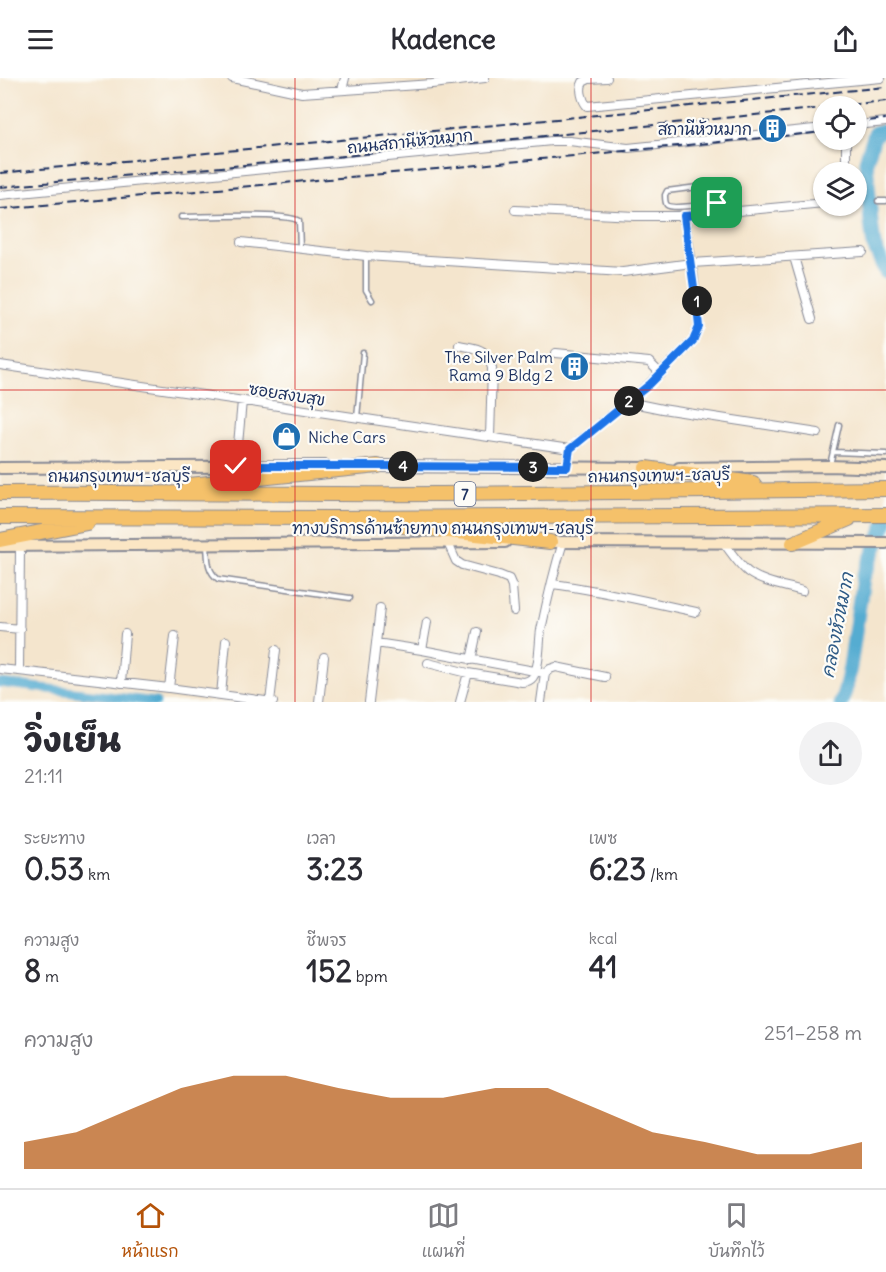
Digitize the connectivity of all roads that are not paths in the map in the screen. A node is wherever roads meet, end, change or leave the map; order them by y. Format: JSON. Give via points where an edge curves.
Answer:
{"nodes":[{"id":1,"x":232,"y":78,"type":"edge"},
{"id":2,"x":345,"y":78,"type":"edge"},
{"id":3,"x":485,"y":78,"type":"edge"},
{"id":4,"x":607,"y":78,"type":"edge"},
{"id":5,"x":881,"y":78,"type":"edge"},
{"id":6,"x":432,"y":81,"type":"edge"},
{"id":7,"x":342,"y":90,"type":"junction"},
{"id":8,"x":886,"y":122,"type":"edge"},
{"id":9,"x":867,"y":124,"type":"edge"},
{"id":10,"x":813,"y":129,"type":"edge"},
{"id":11,"x":0,"y":195,"type":"edge"},
{"id":12,"x":879,"y":201,"type":"dead end"},
{"id":13,"x":886,"y":201,"type":"edge"},
{"id":14,"x":717,"y":203,"type":"junction"},
{"id":15,"x":813,"y":204,"type":"edge"},
{"id":16,"x":515,"y":210,"type":"dead end"},
{"id":17,"x":715,"y":214,"type":"junction"},
{"id":18,"x":684,"y":216,"type":"junction"},
{"id":19,"x":182,"y":217,"type":"dead end"},
{"id":20,"x":241,"y":242,"type":"dead end"},
{"id":21,"x":300,"y":249,"type":"junction"},
{"id":22,"x":863,"y":252,"type":"dead end"},
{"id":23,"x":366,"y":256,"type":"junction"},
{"id":24,"x":794,"y":257,"type":"junction"},
{"id":25,"x":692,"y":263,"type":"junction"},
{"id":26,"x":372,"y":300,"type":"dead end"},
{"id":27,"x":812,"y":319,"type":"dead end"},
{"id":28,"x":459,"y":345,"type":"dead end"},
{"id":29,"x":556,"y":352,"type":"dead end"},
{"id":30,"x":363,"y":353,"type":"dead end"},
{"id":31,"x":0,"y":365,"type":"edge"},
{"id":32,"x":660,"y":374,"type":"junction"},
{"id":33,"x":242,"y":401,"type":"junction"},
{"id":34,"x":628,"y":402,"type":"junction"},
{"id":35,"x":357,"y":418,"type":"junction"},
{"id":36,"x":839,"y":425,"type":"dead end"},
{"id":37,"x":818,"y":433,"type":"dead end"},
{"id":38,"x":490,"y":438,"type":"junction"},
{"id":39,"x":570,"y":449,"type":"junction"},
{"id":40,"x":834,"y":452,"type":"junction"},
{"id":41,"x":886,"y":454,"type":"edge"},
{"id":42,"x":236,"y":466,"type":"junction"},
{"id":43,"x":378,"y":466,"type":"junction"},
{"id":44,"x":829,"y":466,"type":"junction"},
{"id":45,"x":567,"y":467,"type":"junction"},
{"id":46,"x":0,"y":468,"type":"edge"},
{"id":47,"x":646,"y":468,"type":"junction"},
{"id":48,"x":881,"y":468,"type":"edge"},
{"id":49,"x":886,"y":489,"type":"edge"},
{"id":50,"x":810,"y":490,"type":"junction"},
{"id":51,"x":119,"y":492,"type":"junction"},
{"id":52,"x":0,"y":493,"type":"edge"},
{"id":53,"x":886,"y":515,"type":"edge"},
{"id":54,"x":118,"y":516,"type":"junction"},
{"id":55,"x":857,"y":516,"type":"junction"},
{"id":56,"x":0,"y":517,"type":"edge"},
{"id":57,"x":334,"y":518,"type":"junction"},
{"id":58,"x":0,"y":540,"type":"edge"},
{"id":59,"x":557,"y":542,"type":"junction"},
{"id":60,"x":723,"y":542,"type":"junction"},
{"id":61,"x":448,"y":543,"type":"junction"},
{"id":62,"x":793,"y":543,"type":"junction"},
{"id":63,"x":886,"y":543,"type":"edge"},
{"id":64,"x":207,"y":545,"type":"junction"},
{"id":65,"x":0,"y":546,"type":"edge"},
{"id":66,"x":20,"y":546,"type":"junction"},
{"id":67,"x":552,"y":584,"type":"junction"},
{"id":68,"x":802,"y":591,"type":"dead end"},
{"id":69,"x":350,"y":598,"type":"dead end"},
{"id":70,"x":380,"y":608,"type":"dead end"},
{"id":71,"x":514,"y":611,"type":"dead end"},
{"id":72,"x":696,"y":612,"type":"dead end"},
{"id":73,"x":427,"y":622,"type":"dead end"},
{"id":74,"x":0,"y":627,"type":"edge"},
{"id":75,"x":20,"y":629,"type":"junction"},
{"id":76,"x":477,"y":632,"type":"dead end"},
{"id":77,"x":125,"y":634,"type":"dead end"},
{"id":78,"x":175,"y":636,"type":"dead end"},
{"id":79,"x":226,"y":641,"type":"dead end"},
{"id":80,"x":375,"y":643,"type":"junction"},
{"id":81,"x":276,"y":650,"type":"dead end"},
{"id":82,"x":422,"y":650,"type":"junction"},
{"id":83,"x":324,"y":657,"type":"dead end"},
{"id":84,"x":471,"y":660,"type":"junction"},
{"id":85,"x":428,"y":663,"type":"dead end"},
{"id":86,"x":0,"y":669,"type":"edge"},
{"id":87,"x":19,"y":671,"type":"junction"},
{"id":88,"x":536,"y":671,"type":"junction"},
{"id":89,"x":468,"y":673,"type":"junction"},
{"id":90,"x":546,"y":673,"type":"junction"},
{"id":91,"x":605,"y":677,"type":"dead end"},
{"id":92,"x":121,"y":682,"type":"junction"},
{"id":93,"x":169,"y":688,"type":"junction"},
{"id":94,"x":221,"y":695,"type":"junction"},
{"id":95,"x":271,"y":702,"type":"edge"},
{"id":96,"x":320,"y":702,"type":"edge"},
{"id":97,"x":369,"y":702,"type":"edge"},
{"id":98,"x":460,"y":702,"type":"edge"},
{"id":99,"x":541,"y":702,"type":"edge"}],
"edges":[{"from":1,"to":7,"type":"street","via":[[302,93]]},
{"from":2,"to":7,"type":"street"},
{"from":3,"to":6,"type":"street"},
{"from":4,"to":5,"type":"street","via":[[583,82],[583,101],[587,106]]},
{"from":6,"to":7,"type":"street"},
{"from":8,"to":9,"type":"street"},
{"from":10,"to":11,"type":"street","name":"ถนนสถานีหัวหมาก","via":[[628,147],[552,141]]},
{"from":12,"to":13,"type":"lane"},
{"from":14,"to":14,"type":"lane","via":[[669,207],[664,195],[667,190],[713,185],[722,198]]},
{"from":14,"to":17,"type":"lane"},
{"from":15,"to":17,"type":"street"},
{"from":16,"to":18,"type":"street"},
{"from":17,"to":18,"type":"street"},
{"from":18,"to":25,"type":"street"},
{"from":19,"to":21,"type":"lane","via":[[295,218],[301,227]]},
{"from":20,"to":21,"type":"street"},
{"from":21,"to":23,"type":"street"},
{"from":22,"to":24,"type":"street"},
{"from":23,"to":25,"type":"street","via":[[623,272]]},
{"from":23,"to":26,"type":"lane","via":[[366,290]]},
{"from":24,"to":25,"type":"street"},
{"from":24,"to":27,"type":"street"},
{"from":25,"to":32,"type":"street","via":[[699,327],[693,341]]},
{"from":28,"to":38,"type":"street","via":[[483,350],[489,357]]},
{"from":29,"to":32,"type":"street","via":[[649,362]]},
{"from":30,"to":35,"type":"lane"},
{"from":31,"to":33,"type":"street","name":"ซอยสงบสุข"},
{"from":32,"to":34,"type":"street"},
{"from":33,"to":35,"type":"street","name":"ซอยสงบสุข"},
{"from":33,"to":42,"type":"street"},
{"from":34,"to":37,"type":"street"},
{"from":34,"to":39,"type":"street"},
{"from":35,"to":38,"type":"street","name":"ซอยสงบสุข"},
{"from":36,"to":40,"type":"lane"},
{"from":38,"to":39,"type":"street","name":"ซอยสงบสุข"},
{"from":39,"to":45,"type":"street"},
{"from":40,"to":41,"type":"lane"},
{"from":40,"to":44,"type":"lane"},
{"from":42,"to":43,"type":"main road"},
{"from":42,"to":46,"type":"main road"},
{"from":43,"to":45,"type":"main road"},
{"from":43,"to":51,"type":"highway"},
{"from":44,"to":47,"type":"main road"},
{"from":44,"to":48,"type":"main road"},
{"from":45,"to":47,"type":"main road"},
{"from":47,"to":50,"type":"highway"},
{"from":49,"to":50,"type":"highway","name":"ถนนกรุงเทพฯ-ชลบุรี","number":"7"},
{"from":50,"to":51,"type":"highway","name":"ถนนกรุงเทพฯ-ชลบุรี","number":"7"},
{"from":51,"to":52,"type":"highway","name":"ถนนกรุงเทพฯ-ชลบุรี","number":"7"},
{"from":53,"to":55,"type":"highway","number":"7"},
{"from":54,"to":56,"type":"highway","number":"7"},
{"from":54,"to":57,"type":"highway","number":"7"},
{"from":54,"to":58,"type":"highway"},
{"from":55,"to":57,"type":"highway","number":"7"},
{"from":55,"to":62,"type":"highway"},
{"from":57,"to":59,"type":"highway"},
{"from":59,"to":60,"type":"main road","name":"ทางบริการด้านซ้ายทาง ถนนกรุงเทพฯ-ชลบุรี"},
{"from":59,"to":61,"type":"main road","name":"ทางบริการด้านซ้ายทาง ถนนกรุงเทพฯ-ชลบุรี"},
{"from":59,"to":67,"type":"street"},
{"from":60,"to":62,"type":"main road","name":"ทางบริการด้านซ้ายทาง ถนนกรุงเทพฯ-ชลบุรี"},
{"from":60,"to":68,"type":"street","via":[[750,573]]},
{"from":61,"to":64,"type":"main road","name":"ทางบริการด้านซ้ายทาง ถนนกรุงเทพฯ-ชลบุรี"},
{"from":61,"to":71,"type":"street","via":[[462,565],[509,579]]},
{"from":62,"to":63,"type":"main road","name":"ทางบริการด้านซ้ายทาง ถนนกรุงเทพฯ-ชลบุรี"},
{"from":64,"to":66,"type":"main road","name":"ทางบริการด้านซ้ายทาง ถนนกรุงเทพฯ-ชลบุรี"},
{"from":64,"to":69,"type":"lane","via":[[209,568],[218,579]]},
{"from":65,"to":66,"type":"main road","name":"ทางบริการด้านซ้ายทาง ถนนกรุงเทพฯ-ชลบุรี"},
{"from":66,"to":75,"type":"street"},
{"from":67,"to":72,"type":"street"},
{"from":67,"to":88,"type":"street"},
{"from":70,"to":80,"type":"street"},
{"from":73,"to":82,"type":"street"},
{"from":74,"to":75,"type":"street"},
{"from":75,"to":87,"type":"street"},
{"from":76,"to":84,"type":"street"},
{"from":77,"to":92,"type":"street"},
{"from":78,"to":93,"type":"street"},
{"from":79,"to":94,"type":"street"},
{"from":80,"to":82,"type":"street"},
{"from":80,"to":97,"type":"street"},
{"from":81,"to":95,"type":"street"},
{"from":82,"to":84,"type":"street"},
{"from":83,"to":96,"type":"street"},
{"from":84,"to":88,"type":"street"},
{"from":85,"to":89,"type":"street"},
{"from":86,"to":87,"type":"street"},
{"from":87,"to":92,"type":"street"},
{"from":88,"to":89,"type":"street","via":[[527,682]]},
{"from":88,"to":90,"type":"street"},
{"from":89,"to":98,"type":"street"},
{"from":90,"to":91,"type":"street","via":[[556,667]]},
{"from":90,"to":99,"type":"street"},
{"from":92,"to":93,"type":"street"},
{"from":93,"to":94,"type":"street"},
{"from":94,"to":95,"type":"street"}]}
